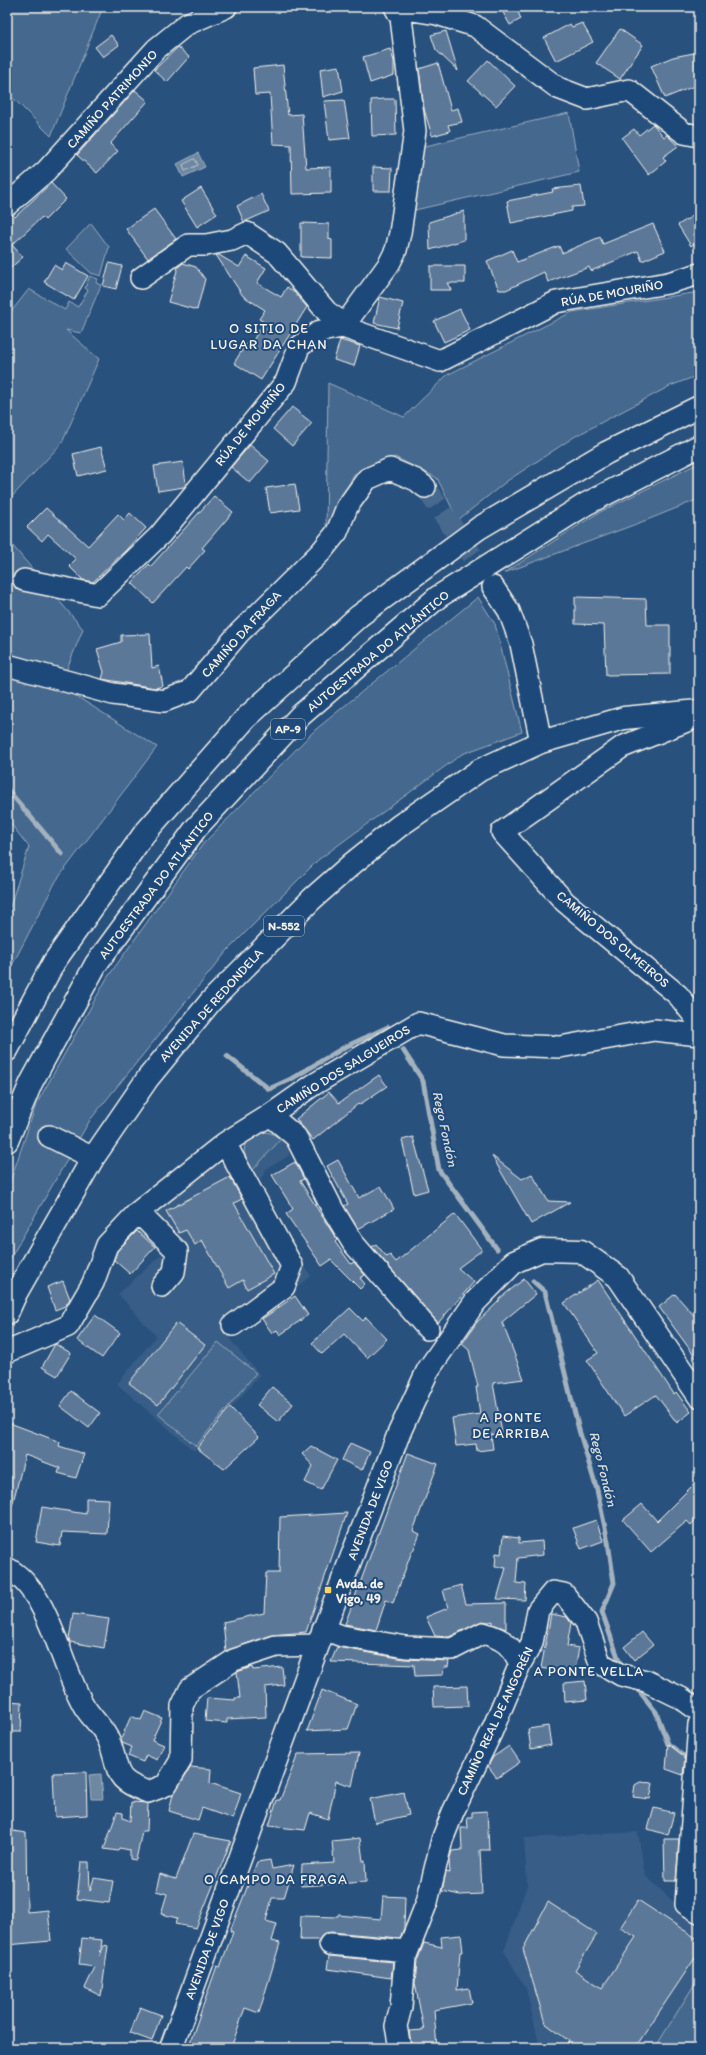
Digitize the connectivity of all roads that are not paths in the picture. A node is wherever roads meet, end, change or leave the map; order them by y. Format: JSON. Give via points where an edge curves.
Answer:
{"nodes":[{"id":1,"x":226,"y":7,"type":"edge"},
{"id":2,"x":403,"y":9,"type":"edge"},
{"id":3,"x":699,"y":136,"type":"edge"},
{"id":4,"x":7,"y":205,"type":"edge"},
{"id":5,"x":699,"y":274,"type":"edge"},
{"id":6,"x":141,"y":278,"type":"dead end"},
{"id":7,"x":343,"y":327,"type":"junction"},
{"id":8,"x":699,"y":407,"type":"edge"},
{"id":9,"x":699,"y":446,"type":"edge"},
{"id":10,"x":425,"y":487,"type":"tunnel mouth"},
{"id":11,"x":24,"y":580,"type":"dead end"},
{"id":12,"x":493,"y":587,"type":"tunnel mouth"},
{"id":13,"x":7,"y":665,"type":"edge"},
{"id":14,"x":699,"y":711,"type":"edge"},
{"id":15,"x":699,"y":716,"type":"edge"},
{"id":16,"x":541,"y":742,"type":"junction"},
{"id":17,"x":699,"y":1022,"type":"edge"},
{"id":18,"x":699,"y":1035,"type":"edge"},
{"id":19,"x":7,"y":1050,"type":"edge"},
{"id":20,"x":270,"y":1115,"type":"junction"},
{"id":21,"x":49,"y":1136,"type":"tunnel mouth"},
{"id":22,"x":7,"y":1141,"type":"edge"},
{"id":23,"x":225,"y":1143,"type":"junction"},
{"id":24,"x":93,"y":1158,"type":"junction"},
{"id":25,"x":138,"y":1212,"type":"junction"},
{"id":26,"x":162,"y":1286,"type":"dead end"},
{"id":27,"x":12,"y":1290,"type":"edge"},
{"id":28,"x":7,"y":1314,"type":"edge"},
{"id":29,"x":233,"y":1325,"type":"dead end"},
{"id":30,"x":428,"y":1329,"type":"dead end"},
{"id":31,"x":7,"y":1352,"type":"edge"},
{"id":32,"x":699,"y":1396,"type":"edge"},
{"id":33,"x":7,"y":1568,"type":"edge"},
{"id":34,"x":321,"y":1637,"type":"junction"},
{"id":35,"x":520,"y":1664,"type":"junction"},
{"id":36,"x":699,"y":1711,"type":"edge"},
{"id":37,"x":699,"y":1724,"type":"edge"},
{"id":38,"x":699,"y":1912,"type":"edge"},
{"id":39,"x":330,"y":1944,"type":"dead end"},
{"id":40,"x":408,"y":1951,"type":"junction"},
{"id":41,"x":171,"y":2048,"type":"edge"},
{"id":42,"x":400,"y":2048,"type":"edge"}],
"edges":[{"from":1,"to":4,"type":"street","name":"CAMIÑO PATRIMONIO","via":[[187,24],[156,49],[46,171]]},
{"from":2,"to":3,"type":"street","via":[[437,14],[475,26],[558,88],[587,99],[629,90],[684,133]]},
{"from":2,"to":7,"type":"street","via":[[401,18],[415,131],[400,233],[389,264]]},
{"from":5,"to":7,"type":"street","name":"RÚA DE MOURIÑO","via":[[668,283],[556,302],[440,361]]},
{"from":6,"to":7,"type":"street","via":[[188,245],[232,240],[246,233],[277,253]]},
{"from":7,"to":11,"type":"street","name":"RÚA DE MOURIÑO","via":[[320,331],[299,347],[286,382],[160,535],[98,595]]},
{"from":8,"to":19,"type":"main road","number":"AP-9","via":[[606,453],[479,528],[359,616],[246,718],[144,834],[54,962]]},
{"from":9,"to":22,"type":"main road","name":"AUTOESTRADA DO ATLÁNTICO","number":"AP-9","via":[[586,504],[438,597],[301,715],[196,828],[96,964],[31,1083]]},
{"from":10,"to":13,"type":"street","name":"CAMIÑO DA FRAGA","via":[[416,480],[390,469],[367,479],[347,507],[337,532],[321,552],[239,634],[190,691],[164,701],[114,694]]},
{"from":12,"to":16,"type":"street","via":[[509,611],[521,644]]},
{"from":14,"to":16,"type":"main road","name":"AVENIDA DE REDONDELA","number":"N-552","via":[[624,718]]},
{"from":15,"to":17,"type":"street","name":"CAMIÑO DOS OLMEIROS","via":[[622,747],[502,832],[565,902],[678,995]]},
{"from":16,"to":24,"type":"main road","name":"AVENIDA DE REDONDELA","number":"N-552","via":[[480,770],[399,826],[312,899],[211,1002],[148,1078]]},
{"from":18,"to":20,"type":"street","name":"CAMIÑO DOS SALGUEIROS","via":[[654,1030],[560,1047],[504,1045],[418,1023],[313,1085]]},
{"from":20,"to":23,"type":"street","name":"CAMIÑO DOS SALGUEIROS"},
{"from":20,"to":30,"type":"street","via":[[296,1137],[353,1243]]},
{"from":21,"to":24,"type":"street"},
{"from":23,"to":25,"type":"street","name":"CAMIÑO DOS SALGUEIROS"},
{"from":23,"to":29,"type":"street","via":[[292,1266],[284,1287]]},
{"from":24,"to":27,"type":"main road","name":"AVENIDA DE REDONDELA","number":"N-552"},
{"from":25,"to":26,"type":"street","via":[[177,1251],[174,1272]]},
{"from":25,"to":31,"type":"street","name":"CAMIÑO DOS SALGUEIROS","via":[[107,1245],[93,1283],[68,1326]]},
{"from":27,"to":28,"type":"main road","name":"AVENIDA DE REDONDELA","number":"N-552"},
{"from":32,"to":34,"type":"main road","name":"AVENIDA DE VIGO","via":[[618,1277],[581,1252],[542,1250],[514,1262],[475,1302],[428,1370],[399,1433]]},
{"from":33,"to":34,"type":"street","via":[[20,1574],[44,1609],[84,1706],[109,1740],[117,1772],[132,1786],[148,1792],[166,1785],[181,1760],[182,1706],[190,1689],[234,1660],[276,1646]]},
{"from":34,"to":35,"type":"street","via":[[342,1636],[406,1647],[452,1649],[483,1634],[502,1639],[515,1653]]},
{"from":34,"to":41,"type":"main road","name":"AVENIDA DE VIGO"},
{"from":35,"to":36,"type":"street","name":"CAMIÑO REAL DE ANGORÉN","via":[[532,1642],[538,1610],[553,1592],[564,1594],[586,1622],[600,1663],[621,1675],[646,1681],[681,1698]]},
{"from":35,"to":40,"type":"street","name":"CAMIÑO REAL DE ANGORÉN","via":[[442,1840],[427,1902]]},
{"from":37,"to":38,"type":"street","via":[[686,1904]]},
{"from":39,"to":40,"type":"street"},
{"from":40,"to":42,"type":"street","name":"CAMIÑO REAL DE ANGORÉN","via":[[396,2026]]}]}
